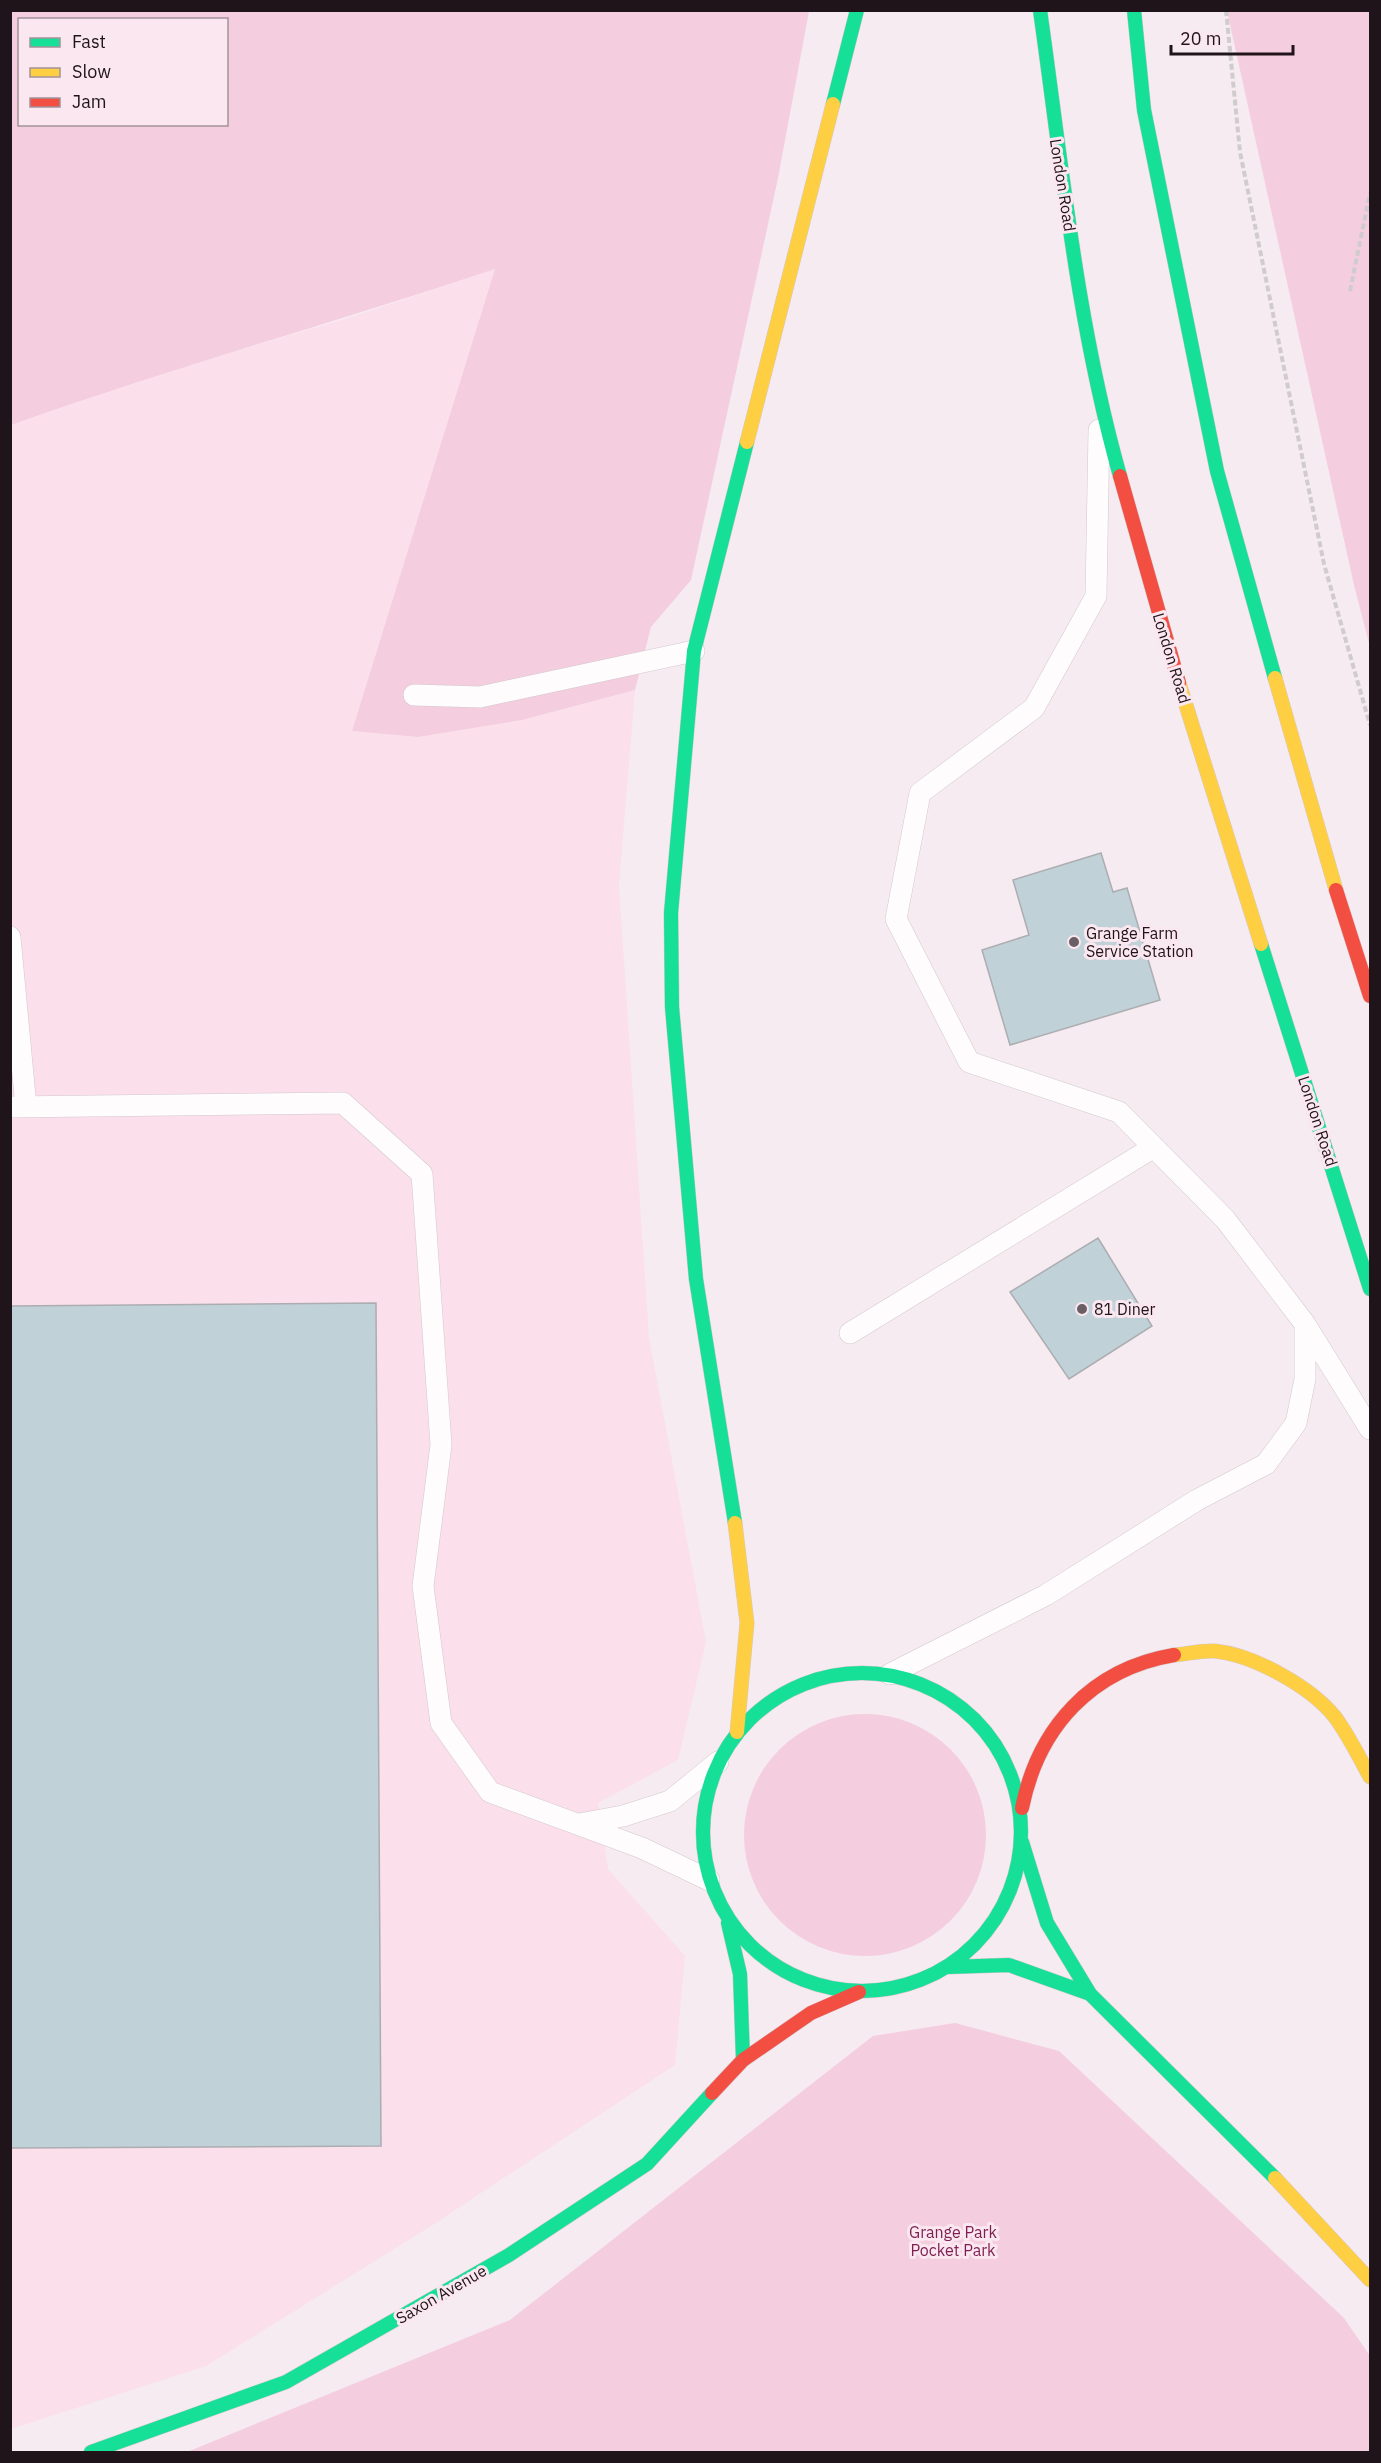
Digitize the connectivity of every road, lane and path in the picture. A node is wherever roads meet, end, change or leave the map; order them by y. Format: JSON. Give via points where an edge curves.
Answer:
{"nodes":[{"id":1,"x":857,"y":10,"type":"edge"},
{"id":2,"x":1040,"y":10,"type":"edge"},
{"id":3,"x":1134,"y":10,"type":"edge"},
{"id":4,"x":1226,"y":10,"type":"edge"},
{"id":5,"x":1371,"y":194,"type":"edge"},
{"id":6,"x":1350,"y":291,"type":"dead end"},
{"id":7,"x":1099,"y":401,"type":"junction"},
{"id":8,"x":694,"y":651,"type":"junction"},
{"id":9,"x":414,"y":695,"type":"dead end"},
{"id":10,"x":1371,"y":725,"type":"edge"},
{"id":11,"x":10,"y":937,"type":"edge"},
{"id":12,"x":1371,"y":996,"type":"edge"},
{"id":13,"x":18,"y":1107,"type":"edge"},
{"id":14,"x":1154,"y":1147,"type":"junction"},
{"id":15,"x":1371,"y":1289,"type":"edge"},
{"id":16,"x":1305,"y":1324,"type":"junction"},
{"id":17,"x":850,"y":1333,"type":"dead end"},
{"id":18,"x":1371,"y":1429,"type":"edge"},
{"id":19,"x":890,"y":1674,"type":"junction"},
{"id":20,"x":737,"y":1732,"type":"junction"},
{"id":21,"x":717,"y":1762,"type":"junction"},
{"id":22,"x":1371,"y":1777,"type":"edge"},
{"id":23,"x":1022,"y":1808,"type":"junction"},
{"id":24,"x":578,"y":1824,"type":"junction"},
{"id":25,"x":1022,"y":1841,"type":"junction"},
{"id":26,"x":709,"y":1880,"type":"junction"},
{"id":27,"x":727,"y":1919,"type":"junction"},
{"id":28,"x":948,"y":1966,"type":"junction"},
{"id":29,"x":860,"y":1992,"type":"junction"},
{"id":30,"x":1090,"y":1994,"type":"junction"},
{"id":31,"x":743,"y":2060,"type":"junction"},
{"id":32,"x":1371,"y":2280,"type":"edge"},
{"id":33,"x":91,"y":2452,"type":"edge"}],
"edges":[{"from":1,"to":8,"type":"main road"},
{"from":2,"to":7,"type":"main road","name":"London Road","via":[[1063,187]]},
{"from":3,"to":12,"type":"main road","via":[[1144,110],[1217,471],[1325,858]]},
{"from":4,"to":10,"type":"path","via":[[1240,152],[1324,564]]},
{"from":5,"to":6,"type":"path"},
{"from":7,"to":14,"type":"lane","via":[[1096,596],[1034,708],[920,793],[896,919],[969,1062],[1119,1112]]},
{"from":7,"to":15,"type":"main road","name":"London Road","via":[[1172,660]]},
{"from":8,"to":9,"type":"lane","via":[[480,697]]},
{"from":8,"to":20,"type":"main road","via":[[671,913],[672,1006],[696,1279],[743,1571],[747,1623]]},
{"from":11,"to":13,"type":"lane"},
{"from":13,"to":24,"type":"lane","via":[[343,1103],[422,1174],[441,1445],[423,1586],[441,1723],[490,1791]]},
{"from":14,"to":16,"type":"lane","via":[[1225,1219]]},
{"from":14,"to":17,"type":"lane"},
{"from":16,"to":18,"type":"lane"},
{"from":16,"to":19,"type":"lane","via":[[1305,1379],[1296,1423],[1266,1464],[1197,1500],[1046,1595]]},
{"from":19,"to":20,"type":"main road","via":[[851,1673],[788,1690],[754,1713]]},
{"from":19,"to":23,"type":"main road","via":[[933,1689],[964,1709],[993,1741]]},
{"from":20,"to":21,"type":"main road"},
{"from":21,"to":24,"type":"lane","via":[[670,1801],[623,1816]]},
{"from":21,"to":26,"type":"main road","via":[[704,1806],[702,1839]]},
{"from":22,"to":23,"type":"main road","via":[[1322,1702],[1270,1669],[1218,1651],[1172,1655],[1125,1669],[1086,1695],[1048,1736],[1029,1771]]},
{"from":23,"to":25,"type":"main road"},
{"from":24,"to":26,"type":"lane","via":[[642,1848]]},
{"from":25,"to":28,"type":"main road","via":[[1011,1890],[994,1922],[971,1949]]},
{"from":25,"to":30,"type":"main road","via":[[1047,1923]]},
{"from":26,"to":27,"type":"main road"},
{"from":27,"to":29,"type":"main road","via":[[761,1956],[789,1975],[823,1987]]},
{"from":27,"to":31,"type":"main road","via":[[740,1974]]},
{"from":28,"to":29,"type":"main road","via":[[907,1985]]},
{"from":28,"to":30,"type":"main road","via":[[1009,1965]]},
{"from":29,"to":31,"type":"main road","name":"Saxon Avenue","via":[[811,2013]]},
{"from":30,"to":32,"type":"main road","via":[[1262,2164]]},
{"from":31,"to":33,"type":"main road","name":"Saxon Avenue","via":[[647,2164],[509,2255],[286,2382]]}]}
